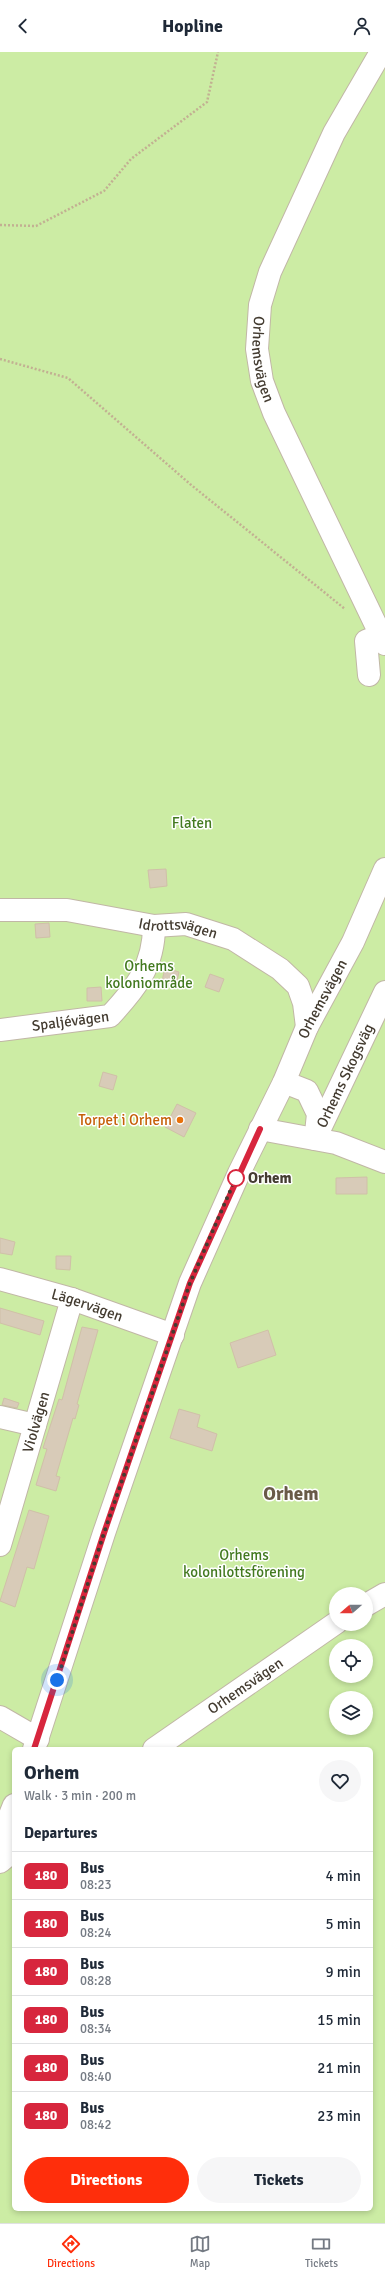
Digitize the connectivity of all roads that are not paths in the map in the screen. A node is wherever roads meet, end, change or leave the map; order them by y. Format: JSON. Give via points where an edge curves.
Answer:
{"nodes":[{"id":1,"x":381,"y":52,"type":"edge"},
{"id":2,"x":383,"y":640,"type":"edge"},
{"id":3,"x":369,"y":675,"type":"dead end"},
{"id":4,"x":385,"y":869,"type":"edge"},
{"id":5,"x":0,"y":910,"type":"edge"},
{"id":6,"x":154,"y":926,"type":"junction"},
{"id":7,"x":385,"y":992,"type":"edge"},
{"id":8,"x":307,"y":1027,"type":"junction"},
{"id":9,"x":0,"y":1030,"type":"edge"},
{"id":10,"x":284,"y":1082,"type":"junction"},
{"id":11,"x":260,"y":1129,"type":"junction"},
{"id":12,"x":315,"y":1138,"type":"junction"},
{"id":13,"x":385,"y":1162,"type":"edge"},
{"id":14,"x":0,"y":1279,"type":"edge"},
{"id":15,"x":72,"y":1299,"type":"junction"},
{"id":16,"x":173,"y":1335,"type":"junction"},
{"id":17,"x":0,"y":1417,"type":"edge"},
{"id":18,"x":35,"y":1425,"type":"junction"},
{"id":19,"x":0,"y":1545,"type":"edge"},
{"id":20,"x":385,"y":1594,"type":"edge"},
{"id":21,"x":373,"y":1601,"type":"edge"},
{"id":22,"x":329,"y":1628,"type":"edge"},
{"id":23,"x":0,"y":1717,"type":"edge"},
{"id":24,"x":36,"y":1744,"type":"edge"},
{"id":25,"x":157,"y":1747,"type":"edge"},
{"id":26,"x":12,"y":1811,"type":"edge"},
{"id":27,"x":0,"y":1840,"type":"edge"},
{"id":28,"x":12,"y":1852,"type":"edge"},
{"id":29,"x":0,"y":1862,"type":"edge"}],
"edges":[{"from":1,"to":2,"type":"street","name":"Orhemsvägen","via":[[334,133],[270,272],[260,305],[256,349],[262,381],[274,413]]},
{"from":2,"to":3,"type":"street","via":[[366,641]]},
{"from":4,"to":8,"type":"street","name":"Orhemsvägen","via":[[353,942]]},
{"from":5,"to":6,"type":"street","name":"Idrottsvägen","via":[[67,910]]},
{"from":6,"to":8,"type":"street","name":"Idrottsvägen","via":[[186,924],[234,939],[280,968],[298,986],[304,1003]]},
{"from":6,"to":9,"type":"street","name":"Spaljévägen","via":[[152,949],[136,987],[110,1016]]},
{"from":7,"to":12,"type":"street","name":"Orhems Skogsväg"},
{"from":8,"to":10,"type":"street","name":"Orhemsvägen"},
{"from":10,"to":11,"type":"street","name":"Orhemsvägen"},
{"from":10,"to":12,"type":"street","via":[[307,1091],[318,1114]]},
{"from":11,"to":12,"type":"street"},
{"from":11,"to":16,"type":"street","name":"Orhemsvägen","via":[[190,1283]]},
{"from":12,"to":13,"type":"street"},
{"from":14,"to":15,"type":"street","name":"Lägervägen"},
{"from":15,"to":16,"type":"street","name":"Lägervägen"},
{"from":15,"to":18,"type":"street","name":"Violvägen"},
{"from":16,"to":24,"type":"street","name":"Orhemsvägen","via":[[104,1533]]},
{"from":17,"to":18,"type":"street"},
{"from":18,"to":19,"type":"street","name":"Violvägen"},
{"from":20,"to":21,"type":"street"},
{"from":22,"to":25,"type":"street","name":"Orhemsvägen"},
{"from":23,"to":24,"type":"street"},
{"from":26,"to":27,"type":"street"},
{"from":28,"to":29,"type":"street"}]}
